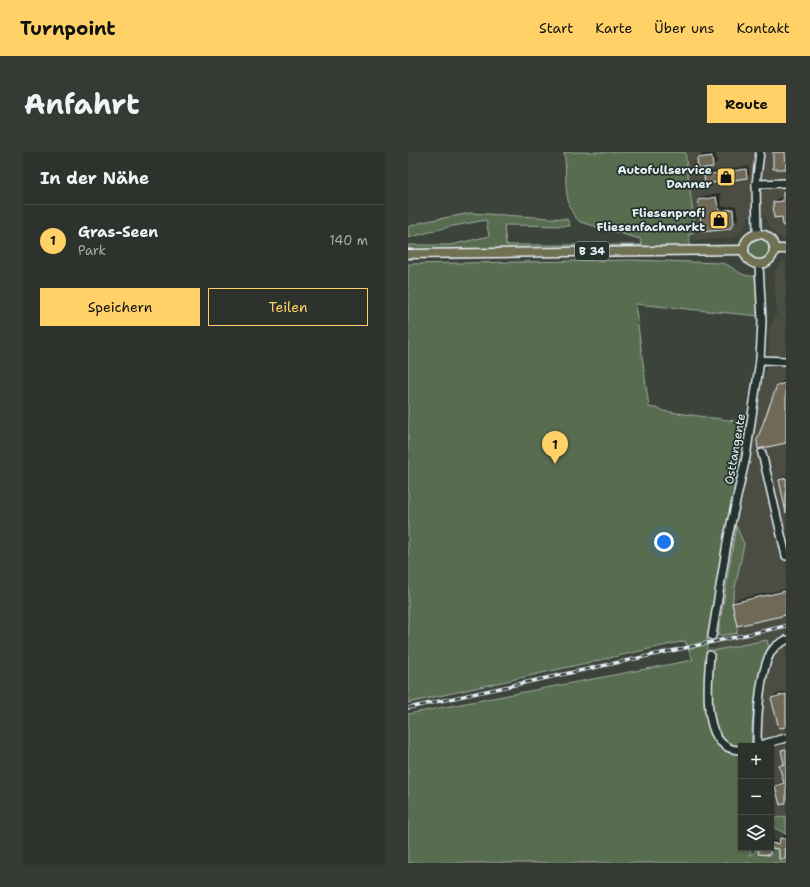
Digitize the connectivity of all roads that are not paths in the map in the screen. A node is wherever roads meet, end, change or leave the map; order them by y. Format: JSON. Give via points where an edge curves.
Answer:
{"nodes":[{"id":1,"x":760,"y":152,"type":"edge"},
{"id":2,"x":786,"y":183,"type":"edge"},
{"id":3,"x":756,"y":184,"type":"junction"},
{"id":4,"x":757,"y":234,"type":"junction"},
{"id":5,"x":786,"y":249,"type":"edge"},
{"id":6,"x":743,"y":250,"type":"junction"},
{"id":7,"x":774,"y":250,"type":"junction"},
{"id":8,"x":408,"y":254,"type":"edge"},
{"id":9,"x":759,"y":265,"type":"junction"},
{"id":10,"x":760,"y":360,"type":"junction"},
{"id":11,"x":786,"y":361,"type":"edge"},
{"id":12,"x":762,"y":453,"type":"dead end"},
{"id":13,"x":786,"y":556,"type":"edge"},
{"id":14,"x":712,"y":636,"type":"tunnel mouth"},
{"id":15,"x":786,"y":640,"type":"edge"},
{"id":16,"x":710,"y":655,"type":"tunnel mouth"},
{"id":17,"x":786,"y":738,"type":"edge"},
{"id":18,"x":757,"y":743,"type":"edge"},
{"id":19,"x":768,"y":743,"type":"edge"},
{"id":20,"x":738,"y":750,"type":"edge"}],
"edges":[{"from":1,"to":3,"type":"street"},
{"from":2,"to":3,"type":"street"},
{"from":3,"to":4,"type":"street"},
{"from":4,"to":6,"type":"main road","via":[[746,241]]},
{"from":4,"to":7,"type":"main road","via":[[771,240]]},
{"from":5,"to":7,"type":"main road"},
{"from":6,"to":8,"type":"main road","number":"B 34"},
{"from":6,"to":9,"type":"main road","via":[[750,262]]},
{"from":7,"to":9,"type":"main road","via":[[768,262]]},
{"from":9,"to":10,"type":"street","name":"Osttangente","via":[[762,321]]},
{"from":10,"to":11,"type":"street"},
{"from":10,"to":14,"type":"street","name":"Osttangente","via":[[746,457],[728,537]]},
{"from":12,"to":13,"type":"street"},
{"from":15,"to":18,"type":"street","via":[[775,647],[769,656],[758,709]]},
{"from":16,"to":20,"type":"street","via":[[708,692],[713,728],[724,745]]},
{"from":17,"to":19,"type":"street"}]}
